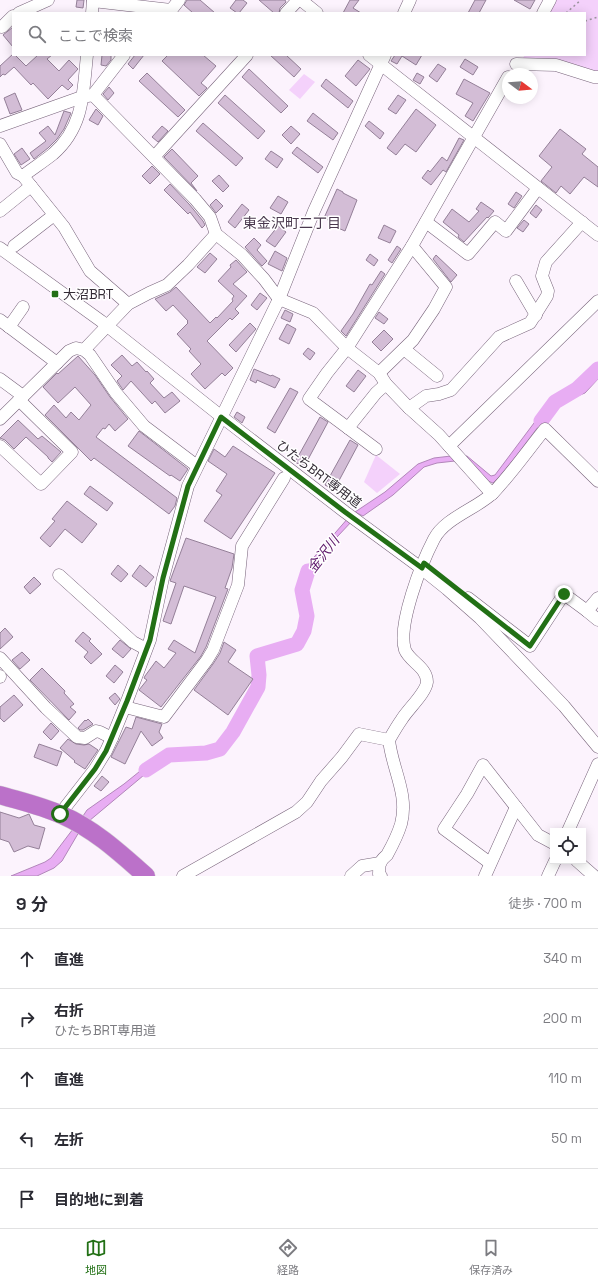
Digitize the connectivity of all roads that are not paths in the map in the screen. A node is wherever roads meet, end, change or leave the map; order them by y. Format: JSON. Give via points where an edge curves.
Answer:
{"nodes":[{"id":1,"x":48,"y":0,"type":"edge"},
{"id":2,"x":299,"y":0,"type":"edge"},
{"id":3,"x":410,"y":0,"type":"edge"},
{"id":4,"x":550,"y":0,"type":"edge"},
{"id":5,"x":93,"y":5,"type":"edge"},
{"id":6,"x":173,"y":8,"type":"edge"},
{"id":7,"x":20,"y":12,"type":"edge"},
{"id":8,"x":287,"y":12,"type":"edge"},
{"id":9,"x":316,"y":12,"type":"edge"},
{"id":10,"x":404,"y":12,"type":"edge"},
{"id":11,"x":544,"y":12,"type":"edge"},
{"id":12,"x":12,"y":17,"type":"edge"},
{"id":13,"x":1,"y":27,"type":"edge"},
{"id":14,"x":123,"y":56,"type":"edge"},
{"id":15,"x":246,"y":56,"type":"edge"},
{"id":16,"x":372,"y":56,"type":"edge"},
{"id":17,"x":86,"y":60,"type":"edge"},
{"id":18,"x":383,"y":60,"type":"edge"},
{"id":19,"x":515,"y":64,"type":"edge"},
{"id":20,"x":598,"y":77,"type":"edge"},
{"id":21,"x":102,"y":83,"type":"junction"},
{"id":22,"x":502,"y":88,"type":"edge"},
{"id":23,"x":88,"y":96,"type":"junction"},
{"id":24,"x":0,"y":126,"type":"edge"},
{"id":25,"x":474,"y":138,"type":"junction"},
{"id":26,"x":0,"y":144,"type":"edge"},
{"id":27,"x":154,"y":157,"type":"junction"},
{"id":28,"x":22,"y":176,"type":"junction"},
{"id":29,"x":31,"y":186,"type":"junction"},
{"id":30,"x":538,"y":188,"type":"junction"},
{"id":31,"x":0,"y":211,"type":"edge"},
{"id":32,"x":54,"y":214,"type":"junction"},
{"id":33,"x":426,"y":222,"type":"junction"},
{"id":34,"x":582,"y":222,"type":"junction"},
{"id":35,"x":216,"y":234,"type":"junction"},
{"id":36,"x":598,"y":235,"type":"edge"},
{"id":37,"x":14,"y":246,"type":"dead end"},
{"id":38,"x":412,"y":246,"type":"junction"},
{"id":39,"x":0,"y":248,"type":"edge"},
{"id":40,"x":516,"y":281,"type":"dead end"},
{"id":41,"x":279,"y":299,"type":"junction"},
{"id":42,"x":598,"y":301,"type":"edge"},
{"id":43,"x":128,"y":304,"type":"junction"},
{"id":44,"x":23,"y":307,"type":"dead end"},
{"id":45,"x":536,"y":315,"type":"junction"},
{"id":46,"x":4,"y":324,"type":"edge"},
{"id":47,"x":107,"y":326,"type":"junction"},
{"id":48,"x":347,"y":348,"type":"junction"},
{"id":49,"x":404,"y":349,"type":"junction"},
{"id":50,"x":84,"y":350,"type":"junction"},
{"id":51,"x":57,"y":363,"type":"junction"},
{"id":52,"x":379,"y":373,"type":"junction"},
{"id":53,"x":437,"y":376,"type":"dead end"},
{"id":54,"x":0,"y":379,"type":"edge"},
{"id":55,"x":386,"y":384,"type":"junction"},
{"id":56,"x":21,"y":398,"type":"junction"},
{"id":57,"x":409,"y":408,"type":"junction"},
{"id":58,"x":221,"y":417,"type":"junction"},
{"id":59,"x":0,"y":420,"type":"edge"},
{"id":60,"x":348,"y":428,"type":"junction"},
{"id":61,"x":0,"y":446,"type":"edge"},
{"id":62,"x":376,"y":449,"type":"dead end"},
{"id":63,"x":453,"y":451,"type":"junction"},
{"id":64,"x":197,"y":466,"type":"junction"},
{"id":65,"x":284,"y":478,"type":"dead end"},
{"id":66,"x":598,"y":481,"type":"edge"},
{"id":67,"x":489,"y":490,"type":"junction"},
{"id":68,"x":423,"y":566,"type":"junction"},
{"id":69,"x":59,"y":575,"type":"dead end"},
{"id":70,"x":598,"y":598,"type":"edge"},
{"id":71,"x":587,"y":610,"type":"junction"},
{"id":72,"x":598,"y":620,"type":"edge"},
{"id":73,"x":146,"y":649,"type":"junction"},
{"id":74,"x":0,"y":658,"type":"edge"},
{"id":75,"x":125,"y":707,"type":"junction"},
{"id":76,"x":112,"y":738,"type":"junction"},
{"id":77,"x":389,"y":740,"type":"junction"},
{"id":78,"x":598,"y":747,"type":"edge"},
{"id":79,"x":596,"y":771,"type":"edge"},
{"id":80,"x":0,"y":795,"type":"edge"},
{"id":81,"x":516,"y":807,"type":"junction"},
{"id":82,"x":60,"y":814,"type":"junction"},
{"id":83,"x":569,"y":828,"type":"edge"},
{"id":84,"x":550,"y":841,"type":"edge"},
{"id":85,"x":380,"y":863,"type":"junction"},
{"id":86,"x":490,"y":863,"type":"junction"},
{"id":87,"x":554,"y":864,"type":"edge"},
{"id":88,"x":580,"y":864,"type":"edge"},
{"id":89,"x":146,"y":876,"type":"edge"},
{"id":90,"x":183,"y":876,"type":"edge"},
{"id":91,"x":351,"y":876,"type":"edge"},
{"id":92,"x":381,"y":876,"type":"edge"},
{"id":93,"x":484,"y":876,"type":"edge"},
{"id":94,"x":548,"y":876,"type":"edge"},
{"id":95,"x":594,"y":876,"type":"edge"}],
"edges":[{"from":1,"to":7,"type":"street"},
{"from":2,"to":8,"type":"street"},
{"from":2,"to":9,"type":"street"},
{"from":3,"to":10,"type":"street"},
{"from":4,"to":11,"type":"street"},
{"from":5,"to":6,"type":"street"},
{"from":12,"to":13,"type":"street"},
{"from":14,"to":21,"type":"street"},
{"from":15,"to":27,"type":"street"},
{"from":16,"to":18,"type":"street"},
{"from":17,"to":21,"type":"street"},
{"from":17,"to":23,"type":"street"},
{"from":18,"to":25,"type":"street"},
{"from":18,"to":41,"type":"street","via":[[314,212]]},
{"from":19,"to":20,"type":"street","via":[[556,65]]},
{"from":21,"to":23,"type":"street"},
{"from":22,"to":25,"type":"street"},
{"from":23,"to":24,"type":"street"},
{"from":23,"to":27,"type":"street"},
{"from":23,"to":28,"type":"street","via":[[69,136],[53,154]]},
{"from":25,"to":30,"type":"street"},
{"from":25,"to":33,"type":"street"},
{"from":26,"to":28,"type":"street","via":[[17,173]]},
{"from":27,"to":35,"type":"street","via":[[210,217]]},
{"from":28,"to":29,"type":"street"},
{"from":29,"to":31,"type":"street"},
{"from":29,"to":32,"type":"street"},
{"from":30,"to":33,"type":"street","via":[[506,231],[495,222],[468,254]]},
{"from":30,"to":34,"type":"street"},
{"from":32,"to":37,"type":"street"},
{"from":32,"to":43,"type":"street","via":[[90,271]]},
{"from":33,"to":38,"type":"street"},
{"from":34,"to":36,"type":"street"},
{"from":34,"to":45,"type":"street","via":[[546,262],[542,276],[548,291]]},
{"from":35,"to":41,"type":"street","via":[[242,255]]},
{"from":35,"to":43,"type":"street","via":[[167,285]]},
{"from":38,"to":48,"type":"street"},
{"from":38,"to":49,"type":"street","via":[[446,287],[434,309]]},
{"from":39,"to":47,"type":"street","name":"ひたちBRT専用道"},
{"from":40,"to":45,"type":"street"},
{"from":41,"to":48,"type":"street","via":[[313,313]]},
{"from":41,"to":58,"type":"street"},
{"from":42,"to":63,"type":"street"},
{"from":43,"to":47,"type":"street"},
{"from":44,"to":46,"type":"street"},
{"from":45,"to":57,"type":"street","via":[[530,323],[499,337],[451,390],[426,396]]},
{"from":46,"to":51,"type":"street"},
{"from":47,"to":50,"type":"street"},
{"from":47,"to":58,"type":"street","name":"ひたちBRT専用道"},
{"from":48,"to":52,"type":"street"},
{"from":48,"to":60,"type":"street","via":[[309,399]]},
{"from":49,"to":52,"type":"street"},
{"from":49,"to":53,"type":"street"},
{"from":50,"to":51,"type":"street","via":[[76,348],[69,351]]},
{"from":50,"to":64,"type":"street","via":[[144,426]]},
{"from":51,"to":56,"type":"street"},
{"from":52,"to":55,"type":"street"},
{"from":54,"to":56,"type":"street"},
{"from":55,"to":57,"type":"street"},
{"from":55,"to":60,"type":"street"},
{"from":56,"to":59,"type":"street"},
{"from":56,"to":61,"type":"street","via":[[72,452],[41,484]]},
{"from":57,"to":63,"type":"street"},
{"from":58,"to":64,"type":"street"},
{"from":58,"to":68,"type":"street","name":"ひたちBRT専用道","via":[[363,526]]},
{"from":60,"to":62,"type":"street"},
{"from":63,"to":67,"type":"street"},
{"from":64,"to":73,"type":"street","via":[[188,486]]},
{"from":65,"to":75,"type":"street","via":[[242,546],[238,585],[208,660],[164,717]]},
{"from":66,"to":67,"type":"street","via":[[545,429]]},
{"from":67,"to":68,"type":"street","via":[[435,537]]},
{"from":68,"to":71,"type":"street","via":[[530,646],[564,594]]},
{"from":68,"to":77,"type":"street","via":[[407,610],[404,637],[406,650],[426,675],[427,683]]},
{"from":68,"to":78,"type":"street","name":"ひたちBRT専用道","via":[[480,618],[564,706]]},
{"from":69,"to":73,"type":"street","via":[[133,642]]},
{"from":70,"to":71,"type":"street"},
{"from":71,"to":72,"type":"street"},
{"from":73,"to":75,"type":"street"},
{"from":74,"to":76,"type":"street","via":[[77,737],[85,738],[100,732]]},
{"from":75,"to":76,"type":"street"},
{"from":76,"to":82,"type":"street","via":[[95,769]]},
{"from":77,"to":85,"type":"street","via":[[404,802],[401,824]]},
{"from":77,"to":90,"type":"street","via":[[359,734],[307,802],[296,812]]},
{"from":79,"to":83,"type":"street"},
{"from":80,"to":82,"type":"highway"},
{"from":81,"to":84,"type":"street","via":[[538,835]]},
{"from":81,"to":86,"type":"street"},
{"from":81,"to":86,"type":"street","via":[[483,765],[444,828]]},
{"from":82,"to":89,"type":"highway","via":[[107,842]]},
{"from":85,"to":91,"type":"street","via":[[362,866]]},
{"from":85,"to":92,"type":"street"},
{"from":86,"to":93,"type":"street"},
{"from":87,"to":94,"type":"street"},
{"from":88,"to":95,"type":"street"}]}
